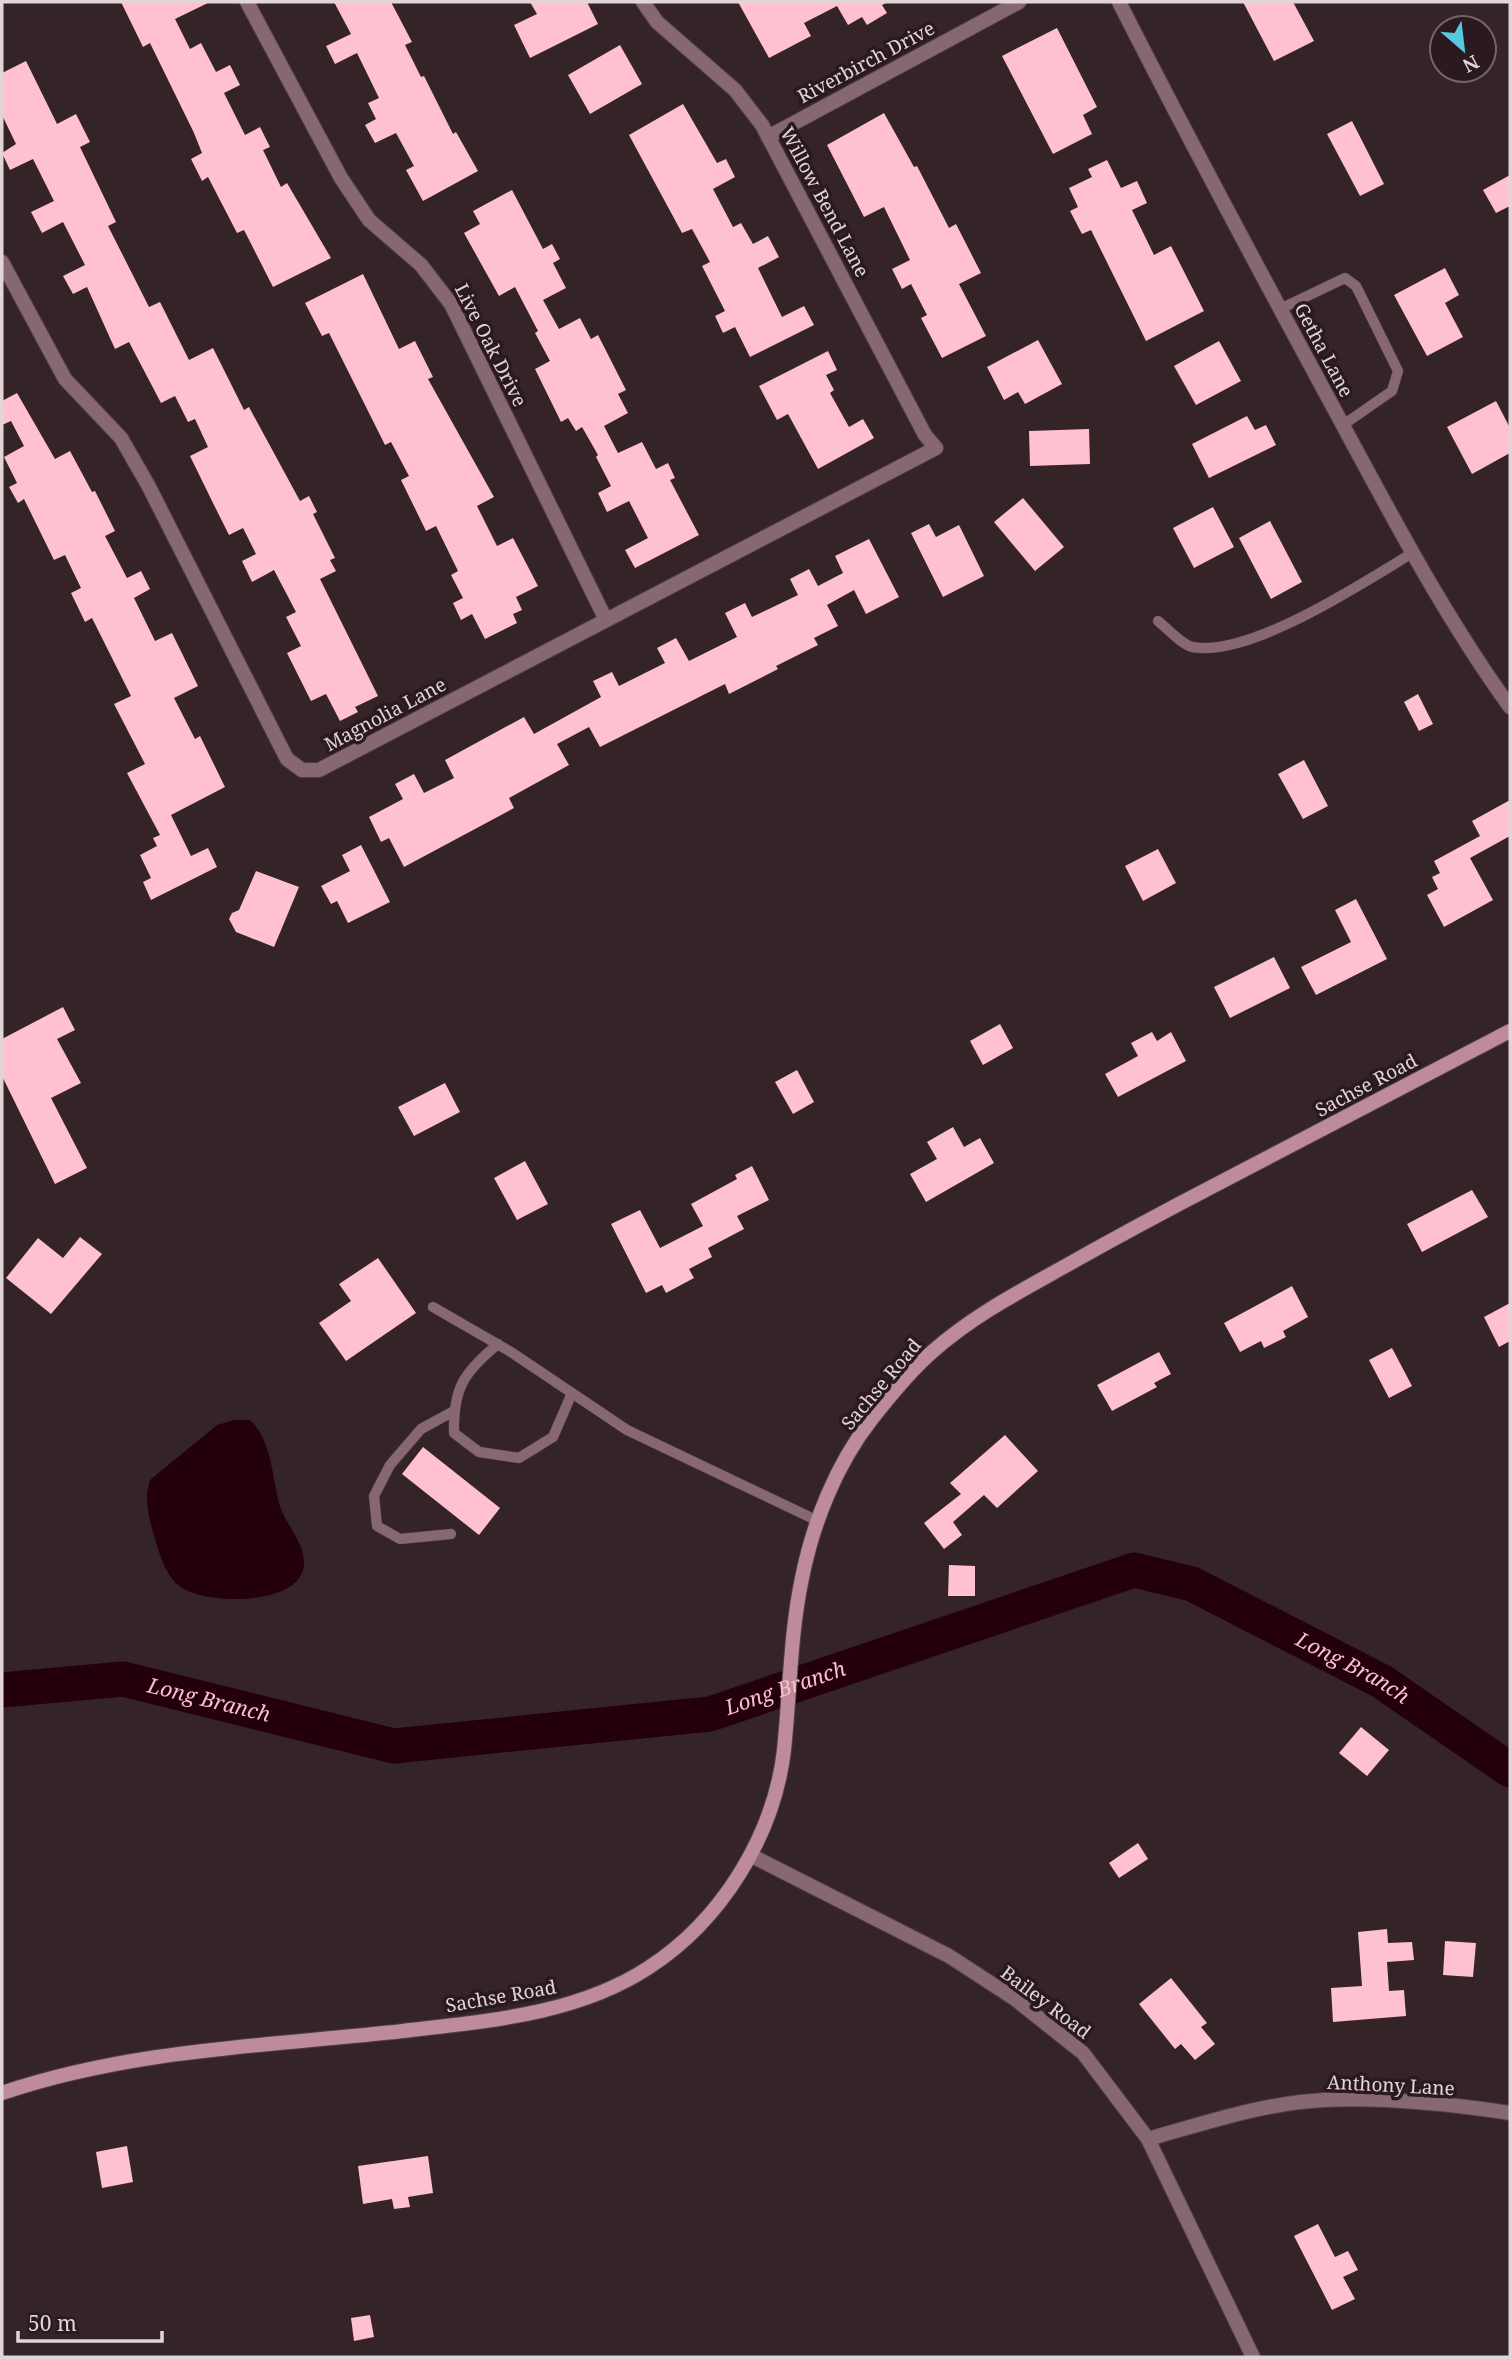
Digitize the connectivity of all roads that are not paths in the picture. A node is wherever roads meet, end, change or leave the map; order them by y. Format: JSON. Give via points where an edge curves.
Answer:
{"nodes":[{"id":1,"x":247,"y":2,"type":"edge"},
{"id":2,"x":643,"y":2,"type":"edge"},
{"id":3,"x":1019,"y":2,"type":"edge"},
{"id":4,"x":1119,"y":2,"type":"edge"},
{"id":5,"x":768,"y":137,"type":"junction"},
{"id":6,"x":2,"y":262,"type":"edge"},
{"id":7,"x":1280,"y":309,"type":"junction"},
{"id":8,"x":1343,"y":425,"type":"junction"},
{"id":9,"x":936,"y":448,"type":"joint"},
{"id":10,"x":1414,"y":552,"type":"junction"},
{"id":11,"x":606,"y":620,"type":"junction"},
{"id":12,"x":1158,"y":621,"type":"dead end"},
{"id":13,"x":1510,"y":707,"type":"edge"},
{"id":14,"x":1510,"y":1031,"type":"edge"},
{"id":15,"x":433,"y":1307,"type":"dead end"},
{"id":16,"x":498,"y":1344,"type":"junction"},
{"id":17,"x":572,"y":1393,"type":"junction"},
{"id":18,"x":454,"y":1411,"type":"junction"},
{"id":19,"x":818,"y":1521,"type":"junction"},
{"id":20,"x":451,"y":1534,"type":"dead end"},
{"id":21,"x":752,"y":1856,"type":"junction"},
{"id":22,"x":2,"y":2093,"type":"edge"},
{"id":23,"x":1510,"y":2113,"type":"edge"},
{"id":24,"x":1147,"y":2139,"type":"junction"},
{"id":25,"x":1253,"y":2357,"type":"edge"}],
"edges":[{"from":1,"to":11,"type":"street","name":"Live Oak Drive","via":[[341,178],[369,220],[421,265],[452,304]]},
{"from":2,"to":5,"type":"street","name":"Willow Bend Lane","via":[[657,23],[735,90]]},
{"from":3,"to":5,"type":"street","name":"Riverbirch Drive"},
{"from":4,"to":7,"type":"street","name":"Getha Lane"},
{"from":5,"to":9,"type":"street","name":"Willow Bend Lane"},
{"from":6,"to":11,"type":"street","name":"Magnolia Lane","via":[[65,379],[121,439],[141,473],[294,766],[319,770]]},
{"from":7,"to":8,"type":"street","name":"Getha Lane"},
{"from":7,"to":8,"type":"lane","via":[[1345,278],[1356,286],[1398,371],[1392,391]]},
{"from":8,"to":10,"type":"street","name":"Getha Lane"},
{"from":9,"to":11,"type":"street","name":"Magnolia Lane"},
{"from":10,"to":12,"type":"lane","via":[[1250,641],[1191,647]]},
{"from":10,"to":13,"type":"street","name":"Getha Lane","via":[[1479,664]]},
{"from":14,"to":19,"type":"main road","name":"Sachse Road","via":[[1162,1212],[983,1313],[932,1352],[870,1422],[838,1475]]},
{"from":15,"to":16,"type":"lane"},
{"from":16,"to":17,"type":"lane"},
{"from":16,"to":18,"type":"lane","via":[[469,1368],[453,1403]]},
{"from":17,"to":18,"type":"lane","via":[[553,1437],[519,1458],[479,1452],[454,1433]]},
{"from":17,"to":19,"type":"lane","via":[[626,1430]]},
{"from":18,"to":20,"type":"lane","via":[[421,1429],[390,1465],[374,1496],[377,1526],[400,1539]]},
{"from":19,"to":21,"type":"main road","name":"Sachse Road","via":[[802,1576],[783,1757]]},
{"from":21,"to":22,"type":"main road","name":"Sachse Road","via":[[706,1918],[677,1946],[646,1970],[582,2000],[528,2015],[448,2026],[149,2056],[51,2076]]},
{"from":21,"to":24,"type":"street","name":"Bailey Road","via":[[949,1956],[1015,1999],[1083,2053]]},
{"from":23,"to":24,"type":"street","name":"Anthony Lane","via":[[1323,2100],[1247,2112]]},
{"from":24,"to":25,"type":"street","name":"Bailey Road"}]}
